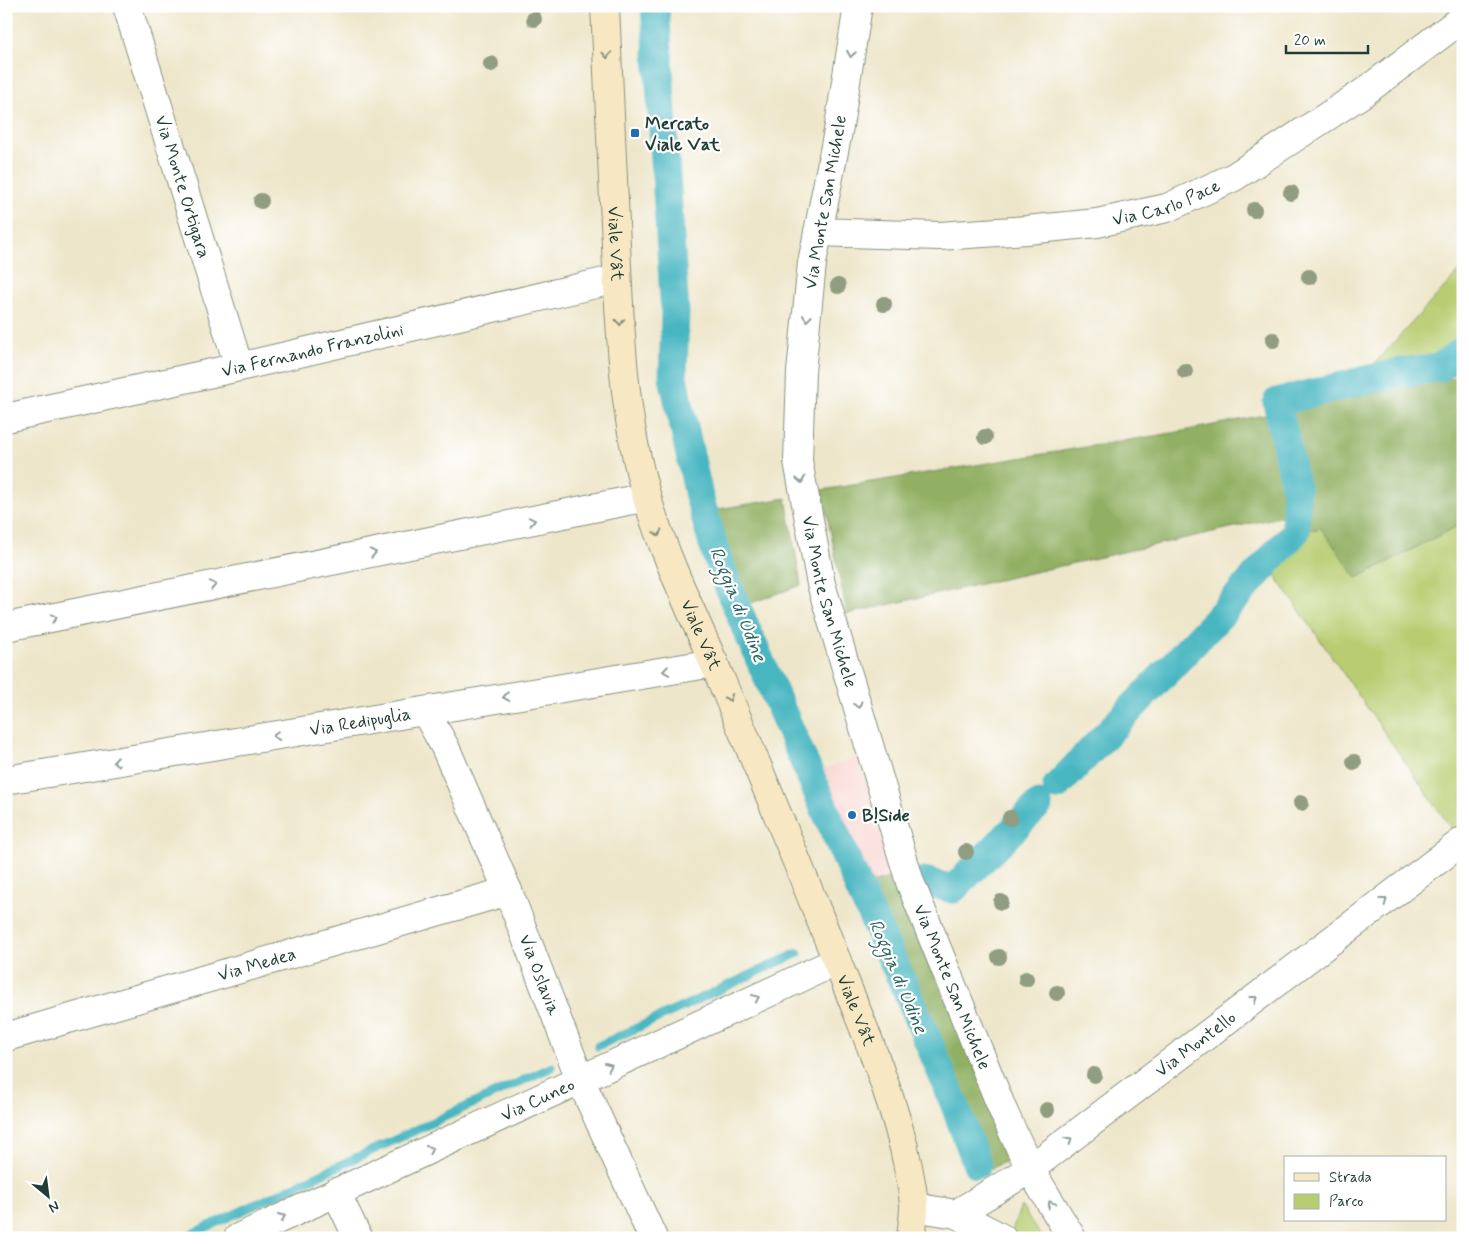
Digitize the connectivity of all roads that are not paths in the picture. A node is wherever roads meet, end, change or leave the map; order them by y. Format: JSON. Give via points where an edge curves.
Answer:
{"nodes":[{"id":1,"x":127,"y":6,"type":"edge"},
{"id":2,"x":605,"y":6,"type":"edge"},
{"id":3,"x":858,"y":6,"type":"edge"},
{"id":4,"x":1463,"y":18,"type":"edge"},
{"id":5,"x":818,"y":232,"type":"junction"},
{"id":6,"x":617,"y":279,"type":"junction"},
{"id":7,"x":239,"y":367,"type":"junction"},
{"id":8,"x":6,"y":418,"type":"edge"},
{"id":9,"x":647,"y":497,"type":"junction"},
{"id":10,"x":6,"y":627,"type":"edge"},
{"id":11,"x":714,"y":663,"type":"junction"},
{"id":12,"x":426,"y":711,"type":"junction"},
{"id":13,"x":6,"y":780,"type":"edge"},
{"id":14,"x":1463,"y":841,"type":"edge"},
{"id":15,"x":508,"y":891,"type":"junction"},
{"id":16,"x":837,"y":961,"type":"junction"},
{"id":17,"x":6,"y":1037,"type":"edge"},
{"id":18,"x":580,"y":1079,"type":"junction"},
{"id":19,"x":1030,"y":1169,"type":"junction"},
{"id":20,"x":336,"y":1192,"type":"junction"},
{"id":21,"x":914,"y":1207,"type":"junction"},
{"id":22,"x":956,"y":1214,"type":"junction"},
{"id":23,"x":238,"y":1238,"type":"edge"},
{"id":24,"x":358,"y":1238,"type":"edge"},
{"id":25,"x":653,"y":1238,"type":"edge"},
{"id":26,"x":910,"y":1238,"type":"edge"},
{"id":27,"x":1002,"y":1238,"type":"edge"},
{"id":28,"x":1072,"y":1238,"type":"edge"}],
"edges":[{"from":1,"to":7,"type":"street","name":"Via Monte Ortigara"},
{"from":2,"to":6,"type":"main road","name":"Viale Vât","one_way":true},
{"from":3,"to":5,"type":"street","name":"Via Monte San Michele","one_way":true},
{"from":4,"to":5,"type":"street","name":"Via Carlo Pace","via":[[1363,93],[1234,177],[1167,208],[1097,223],[1017,231],[939,236]]},
{"from":5,"to":19,"type":"street","name":"Via Monte San Michele","one_way":true,"via":[[801,372],[798,461],[821,584],[910,882]]},
{"from":6,"to":7,"type":"street","name":"Via Fernando Franzolini"},
{"from":6,"to":9,"type":"main road","name":"Viale Vât","one_way":true,"via":[[631,427]]},
{"from":7,"to":8,"type":"street","name":"Via Fernando Franzolini"},
{"from":10,"to":9,"type":"street","one_way":true},
{"from":9,"to":11,"type":"main road","name":"Viale Vât","one_way":true,"via":[[661,541]]},
{"from":11,"to":12,"type":"street","name":"Via Redipuglia","one_way":true},
{"from":11,"to":16,"type":"main road","name":"Viale Vât","one_way":true},
{"from":12,"to":13,"type":"street","name":"Via Redipuglia","one_way":true},
{"from":12,"to":15,"type":"street","name":"Via Oslavia"},
{"from":19,"to":14,"type":"street","name":"Via Montello","one_way":true},
{"from":15,"to":17,"type":"street","name":"Via Medea"},
{"from":15,"to":18,"type":"street","name":"Via Oslavia"},
{"from":18,"to":16,"type":"street","name":"Via Cuneo","one_way":true},
{"from":16,"to":21,"type":"main road","name":"Viale Vât","via":[[895,1113]]},
{"from":20,"to":18,"type":"street","name":"Via Cuneo","one_way":true},
{"from":18,"to":25,"type":"street","name":"Via Oslavia"},
{"from":19,"to":22,"type":"street","name":"Via Montello"},
{"from":28,"to":19,"type":"street","name":"Via Monte San Michele","one_way":true},
{"from":23,"to":20,"type":"street","name":"Via Cuneo","one_way":true},
{"from":20,"to":24,"type":"street"},
{"from":21,"to":22,"type":"street"},
{"from":21,"to":26,"type":"main road","name":"Viale Vât"},
{"from":22,"to":27,"type":"street"}]}
